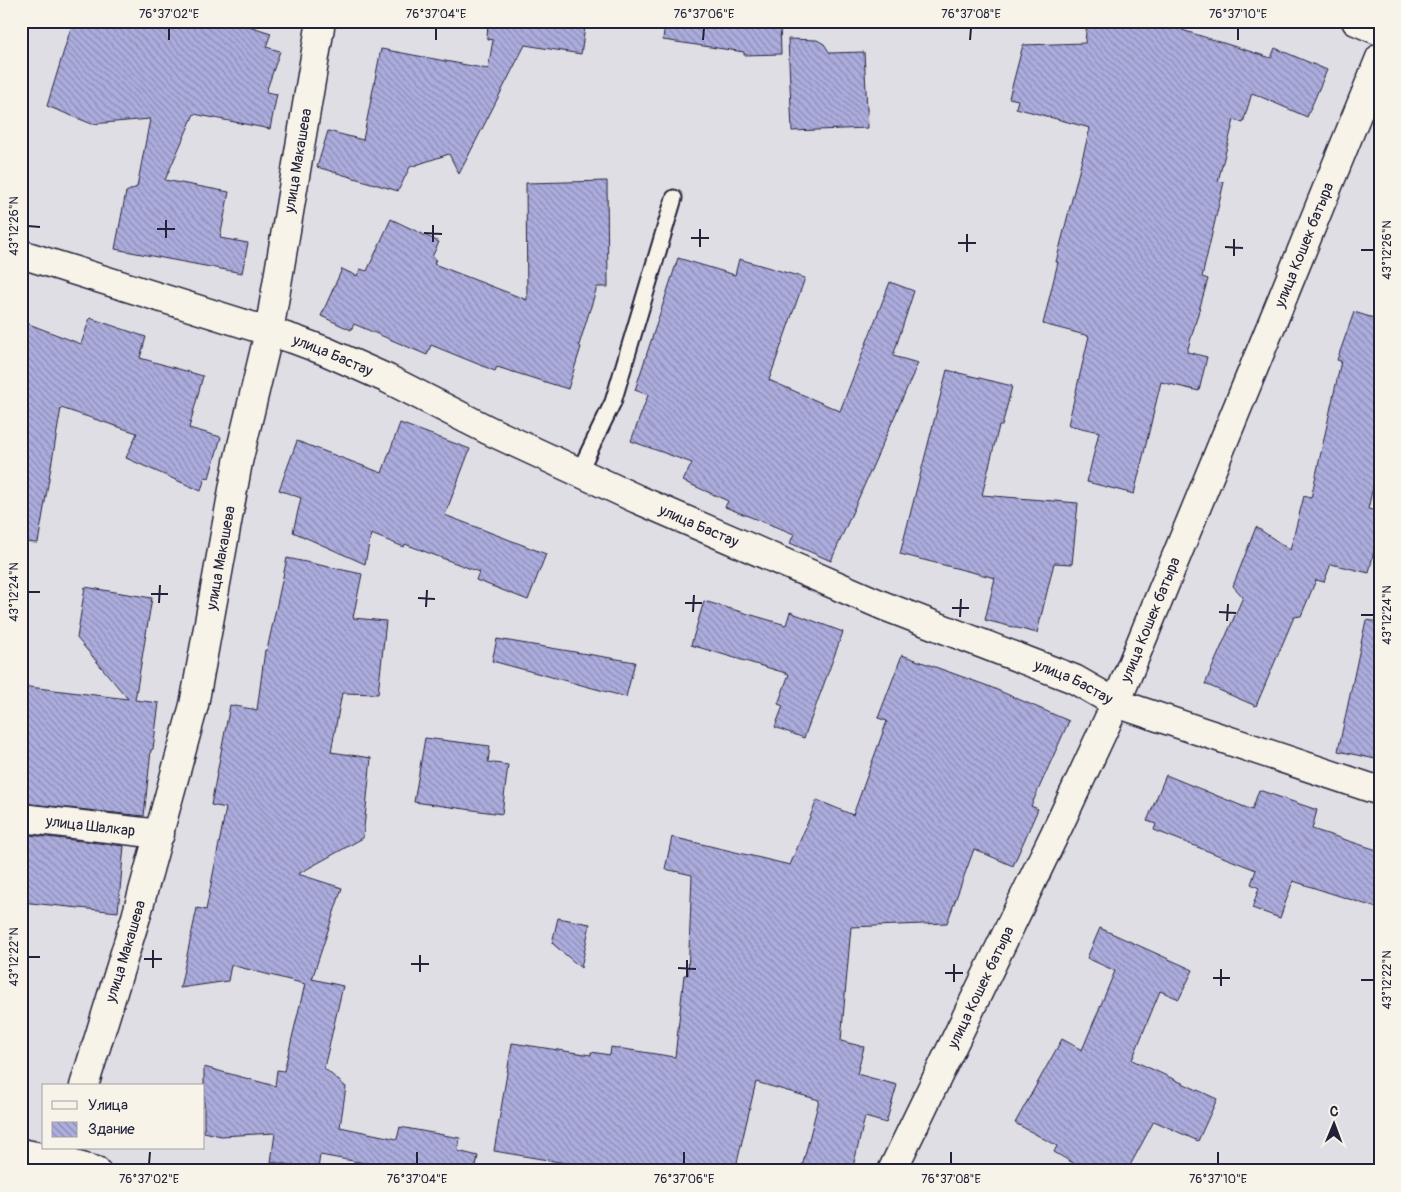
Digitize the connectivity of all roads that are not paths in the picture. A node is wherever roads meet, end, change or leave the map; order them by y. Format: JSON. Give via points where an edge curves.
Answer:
{"nodes":[{"id":1,"x":321,"y":21,"type":"edge"},
{"id":2,"x":1356,"y":21,"type":"edge"},
{"id":3,"x":1380,"y":31,"type":"edge"},
{"id":4,"x":1380,"y":58,"type":"edge"},
{"id":5,"x":674,"y":198,"type":"dead end"},
{"id":6,"x":21,"y":254,"type":"edge"},
{"id":7,"x":269,"y":332,"type":"junction"},
{"id":8,"x":579,"y":472,"type":"junction"},
{"id":9,"x":1116,"y":703,"type":"junction"},
{"id":10,"x":1380,"y":791,"type":"edge"},
{"id":11,"x":21,"y":818,"type":"edge"},
{"id":12,"x":160,"y":834,"type":"junction"},
{"id":13,"x":85,"y":1084,"type":"edge"},
{"id":14,"x":21,"y":1154,"type":"edge"},
{"id":15,"x":61,"y":1160,"type":"edge"},
{"id":16,"x":96,"y":1171,"type":"edge"},
{"id":17,"x":892,"y":1171,"type":"edge"}],
"edges":[{"from":1,"to":7,"type":"street","name":"улица Макашева"},
{"from":2,"to":3,"type":"street"},
{"from":4,"to":9,"type":"street","name":"улица Кошек батыра"},
{"from":5,"to":8,"type":"lane","via":[[613,402]]},
{"from":6,"to":7,"type":"street","name":"улица Бастау"},
{"from":7,"to":8,"type":"street","name":"улица Бастау","via":[[325,351],[388,379]]},
{"from":7,"to":12,"type":"street","name":"улица Макашева","via":[[238,462],[194,705]]},
{"from":8,"to":9,"type":"street","name":"улица Бастау","via":[[884,606],[1074,679]]},
{"from":9,"to":10,"type":"street","name":"улица Бастау"},
{"from":9,"to":17,"type":"street","name":"улица Кошек батыра"},
{"from":11,"to":12,"type":"street","name":"улица Шалкар"},
{"from":12,"to":13,"type":"street","name":"улица Макашева"},
{"from":14,"to":15,"type":"street"},
{"from":15,"to":16,"type":"street"}]}
